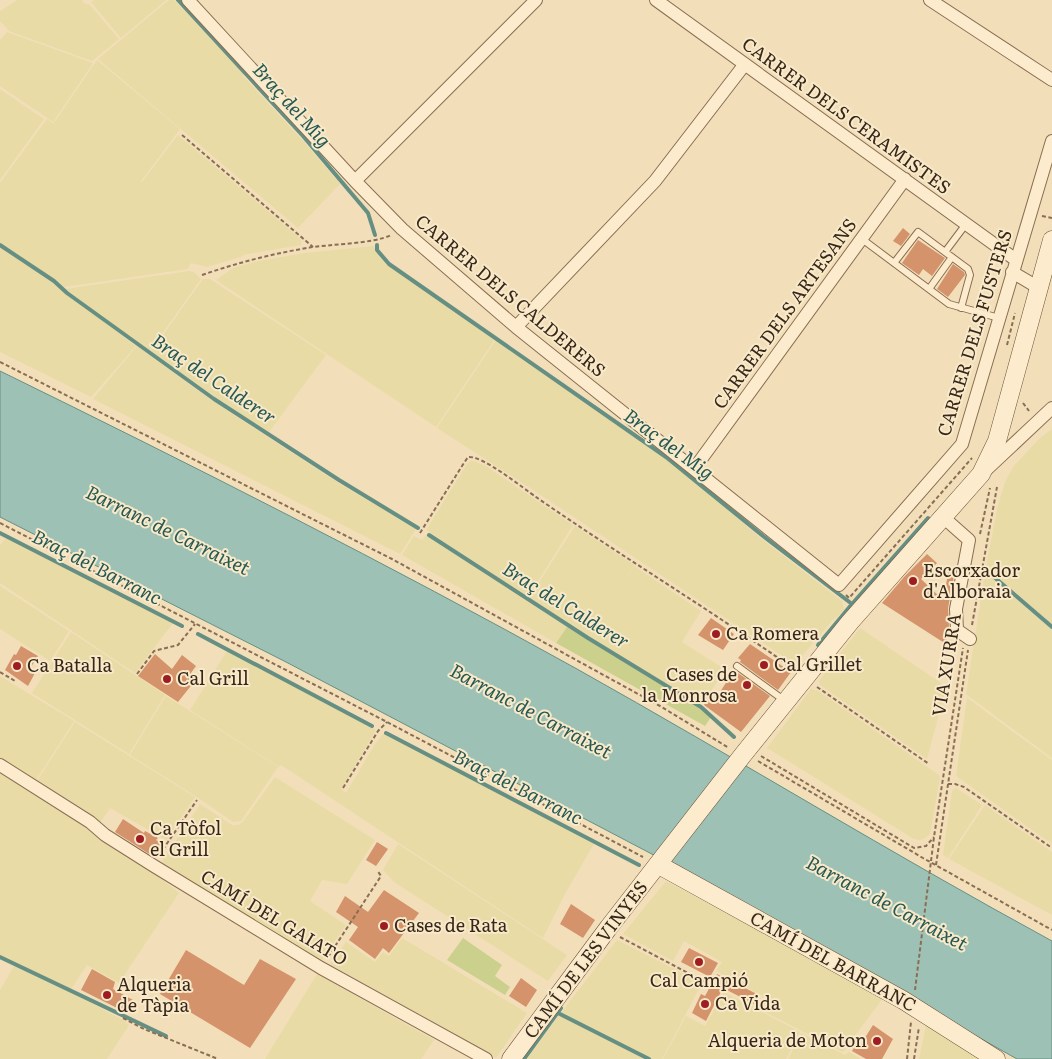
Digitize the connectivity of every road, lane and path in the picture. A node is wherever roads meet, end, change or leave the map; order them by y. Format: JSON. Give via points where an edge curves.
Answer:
{"nodes":[{"id":1,"x":188,"y":0,"type":"edge"},
{"id":2,"x":536,"y":0,"type":"edge"},
{"id":3,"x":656,"y":0,"type":"edge"},
{"id":4,"x":930,"y":0,"type":"edge"},
{"id":5,"x":746,"y":64,"type":"junction"},
{"id":6,"x":1052,"y":80,"type":"edge"},
{"id":7,"x":182,"y":134,"type":"dead end"},
{"id":8,"x":1052,"y":141,"type":"edge"},
{"id":9,"x":905,"y":179,"type":"junction"},
{"id":10,"x":355,"y":181,"type":"junction"},
{"id":11,"x":1040,"y":216,"type":"dead end"},
{"id":12,"x":1052,"y":218,"type":"edge"},
{"id":13,"x":966,"y":224,"type":"junction"},
{"id":14,"x":402,"y":229,"type":"junction"},
{"id":15,"x":862,"y":239,"type":"junction"},
{"id":16,"x":1052,"y":240,"type":"edge"},
{"id":17,"x":313,"y":247,"type":"junction"},
{"id":18,"x":945,"y":252,"type":"junction"},
{"id":19,"x":952,"y":257,"type":"junction"},
{"id":20,"x":1016,"y":260,"type":"junction"},
{"id":21,"x":894,"y":263,"type":"junction"},
{"id":22,"x":1012,"y":272,"type":"junction"},
{"id":23,"x":202,"y":275,"type":"dead end"},
{"id":24,"x":1039,"y":288,"type":"junction"},
{"id":25,"x":929,"y":289,"type":"junction"},
{"id":26,"x":1016,"y":307,"type":"dead end"},
{"id":27,"x":961,"y":308,"type":"junction"},
{"id":28,"x":999,"y":318,"type":"junction"},
{"id":29,"x":516,"y":327,"type":"junction"},
{"id":30,"x":1007,"y":345,"type":"dead end"},
{"id":31,"x":0,"y":362,"type":"edge"},
{"id":32,"x":1020,"y":399,"type":"dead end"},
{"id":33,"x":1052,"y":408,"type":"edge"},
{"id":34,"x":1035,"y":424,"type":"junction"},
{"id":35,"x":973,"y":456,"type":"dead end"},
{"id":36,"x":694,"y":470,"type":"junction"},
{"id":37,"x":987,"y":478,"type":"junction"},
{"id":38,"x":997,"y":487,"type":"dead end"},
{"id":39,"x":942,"y":518,"type":"junction"},
{"id":40,"x":0,"y":523,"type":"edge"},
{"id":41,"x":420,"y":533,"type":"dead end"},
{"id":42,"x":980,"y":533,"type":"dead end"},
{"id":43,"x":840,"y":588,"type":"junction"},
{"id":44,"x":195,"y":624,"type":"junction"},
{"id":45,"x":967,"y":637,"type":"junction"},
{"id":46,"x":737,"y":666,"type":"dead end"},
{"id":47,"x":0,"y":672,"type":"edge"},
{"id":48,"x":137,"y":674,"type":"dead end"},
{"id":49,"x":806,"y":677,"type":"junction"},
{"id":50,"x":14,"y":682,"type":"dead end"},
{"id":51,"x":786,"y":702,"type":"junction"},
{"id":52,"x":387,"y":722,"type":"junction"},
{"id":53,"x":745,"y":758,"type":"junction"},
{"id":54,"x":929,"y":764,"type":"dead end"},
{"id":55,"x":0,"y":765,"type":"edge"},
{"id":56,"x":948,"y":784,"type":"junction"},
{"id":57,"x":343,"y":788,"type":"dead end"},
{"id":58,"x":197,"y":800,"type":"dead end"},
{"id":59,"x":934,"y":838,"type":"junction"},
{"id":60,"x":1052,"y":848,"type":"edge"},
{"id":61,"x":931,"y":862,"type":"junction"},
{"id":62,"x":152,"y":865,"type":"junction"},
{"id":63,"x":662,"y":865,"type":"junction"},
{"id":64,"x":936,"y":865,"type":"junction"},
{"id":65,"x":377,"y":870,"type":"dead end"},
{"id":66,"x":609,"y":927,"type":"junction"},
{"id":67,"x":1052,"y":930,"type":"edge"},
{"id":68,"x":321,"y":968,"type":"junction"},
{"id":69,"x":705,"y":982,"type":"dead end"},
{"id":70,"x":915,"y":991,"type":"dead end"},
{"id":71,"x":921,"y":1011,"type":"junction"},
{"id":72,"x":123,"y":1018,"type":"dead end"},
{"id":73,"x":910,"y":1029,"type":"dead end"},
{"id":74,"x":218,"y":1059,"type":"edge"},
{"id":75,"x":486,"y":1059,"type":"edge"},
{"id":76,"x":511,"y":1059,"type":"edge"},
{"id":77,"x":907,"y":1059,"type":"edge"},
{"id":78,"x":914,"y":1059,"type":"edge"},
{"id":79,"x":996,"y":1059,"type":"edge"}],
"edges":[{"from":1,"to":10,"type":"street","name":"CARRER DELS CALDERERS"},
{"from":2,"to":10,"type":"street"},
{"from":3,"to":5,"type":"street","name":"CARRER DELS CERAMISTES"},
{"from":4,"to":6,"type":"street"},
{"from":5,"to":9,"type":"street","name":"CARRER DELS CERAMISTES"},
{"from":5,"to":29,"type":"street","via":[[655,181]]},
{"from":7,"to":17,"type":"path"},
{"from":8,"to":20,"type":"street","name":"CARRER DELS FUSTERS"},
{"from":9,"to":13,"type":"street","name":"CARRER DELS CERAMISTES"},
{"from":9,"to":15,"type":"street","name":"CARRER DELS ARTESANS"},
{"from":10,"to":14,"type":"street","name":"CARRER DELS CALDERERS"},
{"from":11,"to":12,"type":"path"},
{"from":13,"to":18,"type":"lane"},
{"from":13,"to":20,"type":"street","name":"CARRER DELS CERAMISTES"},
{"from":14,"to":17,"type":"path","via":[[387,237]]},
{"from":14,"to":29,"type":"street","name":"CARRER DELS CALDERERS"},
{"from":15,"to":21,"type":"lane"},
{"from":15,"to":36,"type":"street","name":"CARRER DELS ARTESANS"},
{"from":16,"to":24,"type":"main road","name":"CAMÍ DE LES VINYES"},
{"from":17,"to":23,"type":"path","via":[[244,261]]},
{"from":18,"to":19,"type":"lane"},
{"from":18,"to":21,"type":"lane","via":[[918,232]]},
{"from":19,"to":25,"type":"lane"},
{"from":19,"to":27,"type":"lane","via":[[968,269],[970,275]]},
{"from":20,"to":22,"type":"street","name":"CARRER DELS FUSTERS"},
{"from":21,"to":25,"type":"lane"},
{"from":22,"to":24,"type":"street"},
{"from":22,"to":28,"type":"street","name":"CARRER DELS FUSTERS"},
{"from":24,"to":37,"type":"main road","name":"CAMÍ DE LES VINYES"},
{"from":25,"to":27,"type":"lane","via":[[949,304]]},
{"from":26,"to":30,"type":"path"},
{"from":27,"to":28,"type":"lane"},
{"from":28,"to":43,"type":"street","name":"CARRER DELS FUSTERS","via":[[962,444]]},
{"from":29,"to":36,"type":"street","name":"CARRER DELS CALDERERS"},
{"from":31,"to":53,"type":"path","via":[[392,559],[660,706]]},
{"from":32,"to":34,"type":"path"},
{"from":33,"to":34,"type":"street"},
{"from":34,"to":37,"type":"street"},
{"from":35,"to":43,"type":"path","via":[[849,598]]},
{"from":36,"to":43,"type":"street","name":"CARRER DELS CALDERERS"},
{"from":37,"to":39,"type":"main road","name":"CAMÍ DE LES VINYES"},
{"from":37,"to":42,"type":"path","via":[[990,488]]},
{"from":38,"to":45,"type":"path"},
{"from":39,"to":45,"type":"street","via":[[969,540],[956,609],[957,630]]},
{"from":39,"to":49,"type":"main road","name":"CAMÍ DE LES VINYES"},
{"from":40,"to":44,"type":"path"},
{"from":41,"to":49,"type":"path","via":[[468,457],[474,456]]},
{"from":44,"to":48,"type":"path","via":[[178,645],[154,651]]},
{"from":44,"to":52,"type":"path"},
{"from":45,"to":56,"type":"path"},
{"from":45,"to":59,"type":"path","name":"VIA XURRA"},
{"from":46,"to":51,"type":"lane"},
{"from":47,"to":50,"type":"path"},
{"from":49,"to":51,"type":"main road","name":"CAMÍ DE LES VINYES"},
{"from":49,"to":54,"type":"path"},
{"from":51,"to":53,"type":"main road","name":"CAMÍ DE LES VINYES"},
{"from":52,"to":57,"type":"path"},
{"from":52,"to":63,"type":"path"},
{"from":53,"to":59,"type":"path","via":[[757,754],[914,848],[926,846]]},
{"from":53,"to":61,"type":"path","via":[[763,765]]},
{"from":53,"to":63,"type":"main road","name":"CAMÍ DE LES VINYES"},
{"from":55,"to":62,"type":"street","name":"CAMÍ DEL GAIATO"},
{"from":56,"to":60,"type":"path","via":[[964,787]]},
{"from":56,"to":64,"type":"path"},
{"from":58,"to":62,"type":"path"},
{"from":59,"to":61,"type":"path","name":"VIA XURRA"},
{"from":61,"to":64,"type":"path"},
{"from":61,"to":70,"type":"path","name":"VIA XURRA"},
{"from":62,"to":68,"type":"street","name":"CAMÍ DEL GAIATO"},
{"from":63,"to":66,"type":"main road","name":"CAMÍ DE LES VINYES"},
{"from":63,"to":71,"type":"main road","name":"CAMÍ DEL BARRANC"},
{"from":64,"to":67,"type":"path"},
{"from":65,"to":68,"type":"path","via":[[380,876]]},
{"from":66,"to":69,"type":"path","via":[[622,938]]},
{"from":66,"to":76,"type":"main road","name":"CAMÍ DE LES VINYES"},
{"from":68,"to":75,"type":"street","name":"CAMÍ DEL GAIATO"},
{"from":71,"to":78,"type":"path"},
{"from":71,"to":79,"type":"main road","name":"CAMÍ DEL BARRANC"},
{"from":72,"to":74,"type":"path"},
{"from":73,"to":77,"type":"path"}]}
